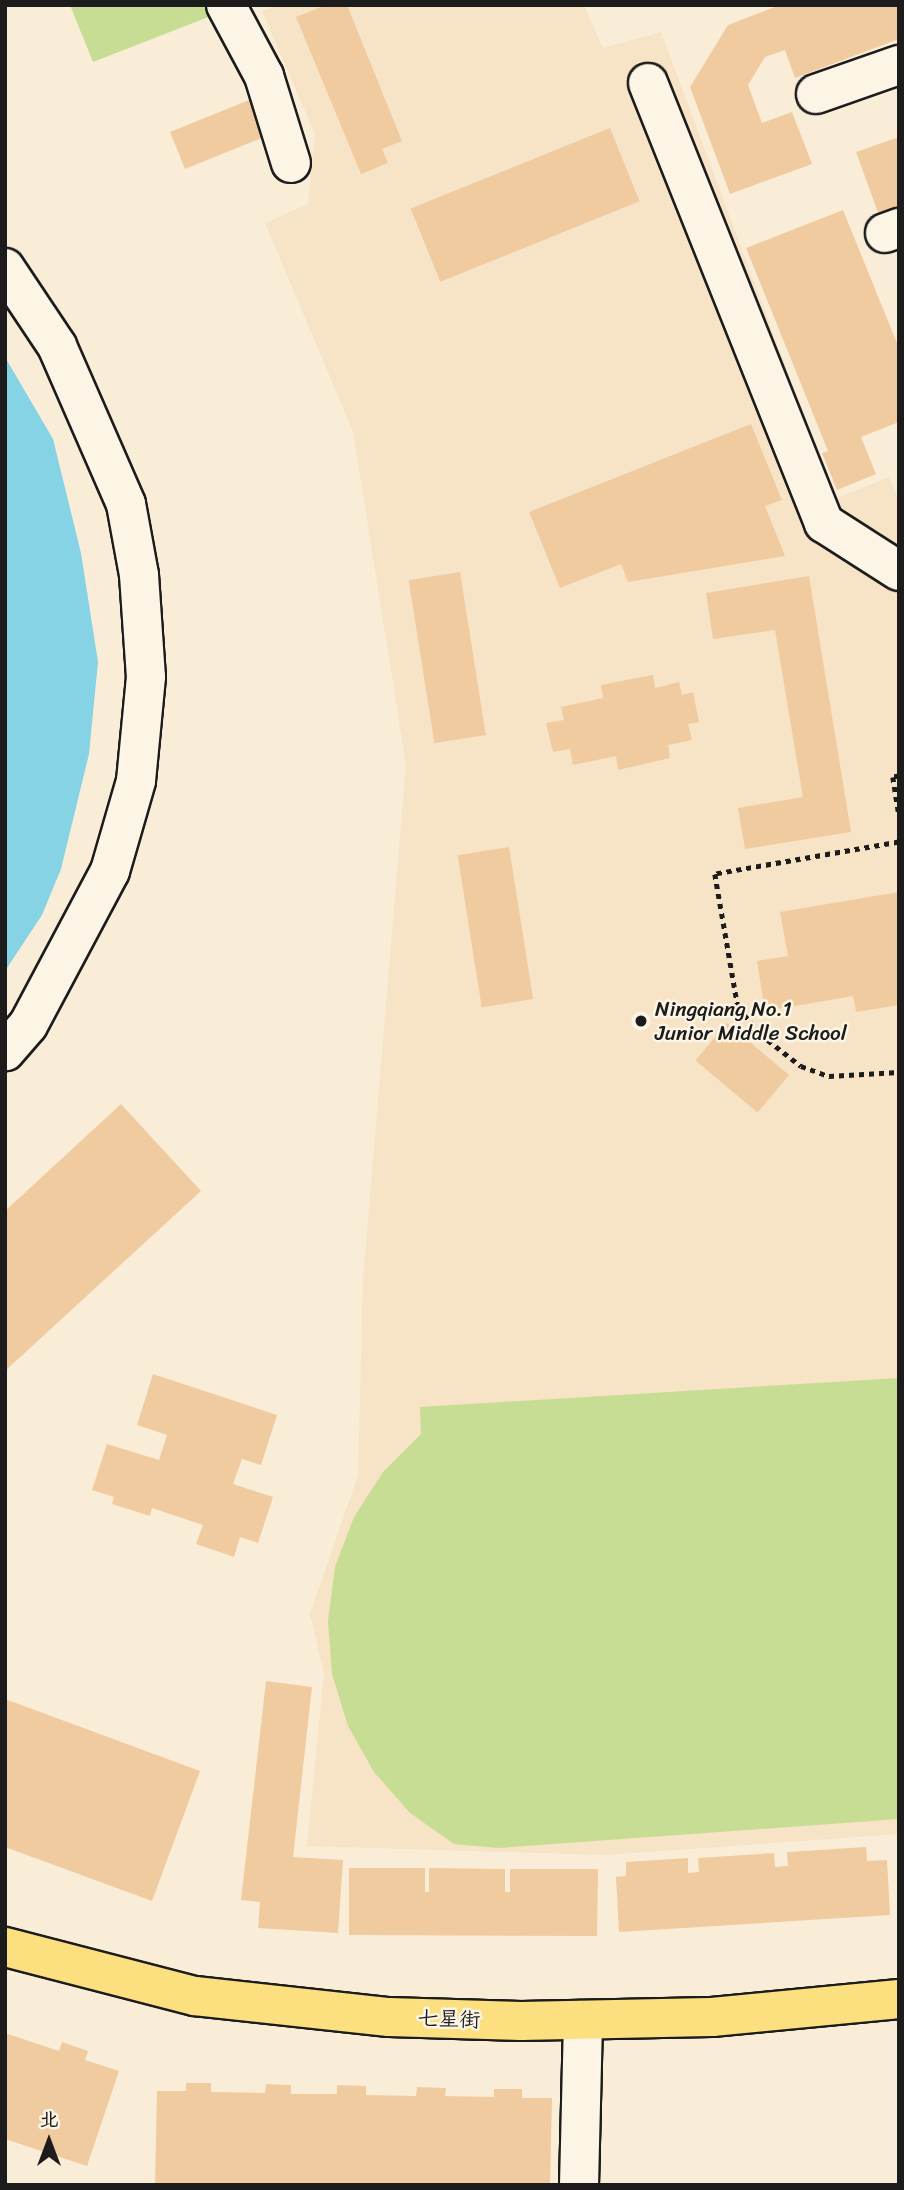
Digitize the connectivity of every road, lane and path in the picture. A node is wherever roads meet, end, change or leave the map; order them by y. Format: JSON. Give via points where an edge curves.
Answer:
{"nodes":[{"id":1,"x":226,"y":5,"type":"edge"},
{"id":2,"x":899,"y":65,"type":"edge"},
{"id":3,"x":648,"y":83,"type":"dead end"},
{"id":4,"x":816,"y":94,"type":"dead end"},
{"id":5,"x":291,"y":163,"type":"dead end"},
{"id":6,"x":5,"y":268,"type":"edge"},
{"id":7,"x":899,"y":571,"type":"edge"},
{"id":8,"x":899,"y":776,"type":"edge"},
{"id":9,"x":899,"y":813,"type":"edge"},
{"id":10,"x":899,"y":842,"type":"edge"},
{"id":11,"x":5,"y":1051,"type":"edge"},
{"id":12,"x":899,"y":1072,"type":"edge"},
{"id":13,"x":5,"y":1947,"type":"edge"},
{"id":14,"x":899,"y":1999,"type":"edge"},
{"id":15,"x":583,"y":2020,"type":"junction"},
{"id":16,"x":579,"y":2185,"type":"edge"}],
"edges":[{"from":1,"to":5,"type":"street","via":[[264,76]]},
{"from":2,"to":4,"type":"street"},
{"from":3,"to":7,"type":"street","via":[[824,523]]},
{"from":6,"to":11,"type":"street","via":[[57,346],[126,504],[139,575],[146,677],[136,781],[110,872],[28,1025]]},
{"from":8,"to":9,"type":"path","via":[[893,777]]},
{"from":10,"to":12,"type":"path","via":[[715,874],[738,1007],[761,1034],[801,1066],[829,1076]]},
{"from":13,"to":15,"type":"main road","name":"七星街","via":[[104,1976],[256,2006],[389,2017]]},
{"from":14,"to":15,"type":"main road","name":"七星街","via":[[764,2014]]},
{"from":15,"to":16,"type":"street"}]}
